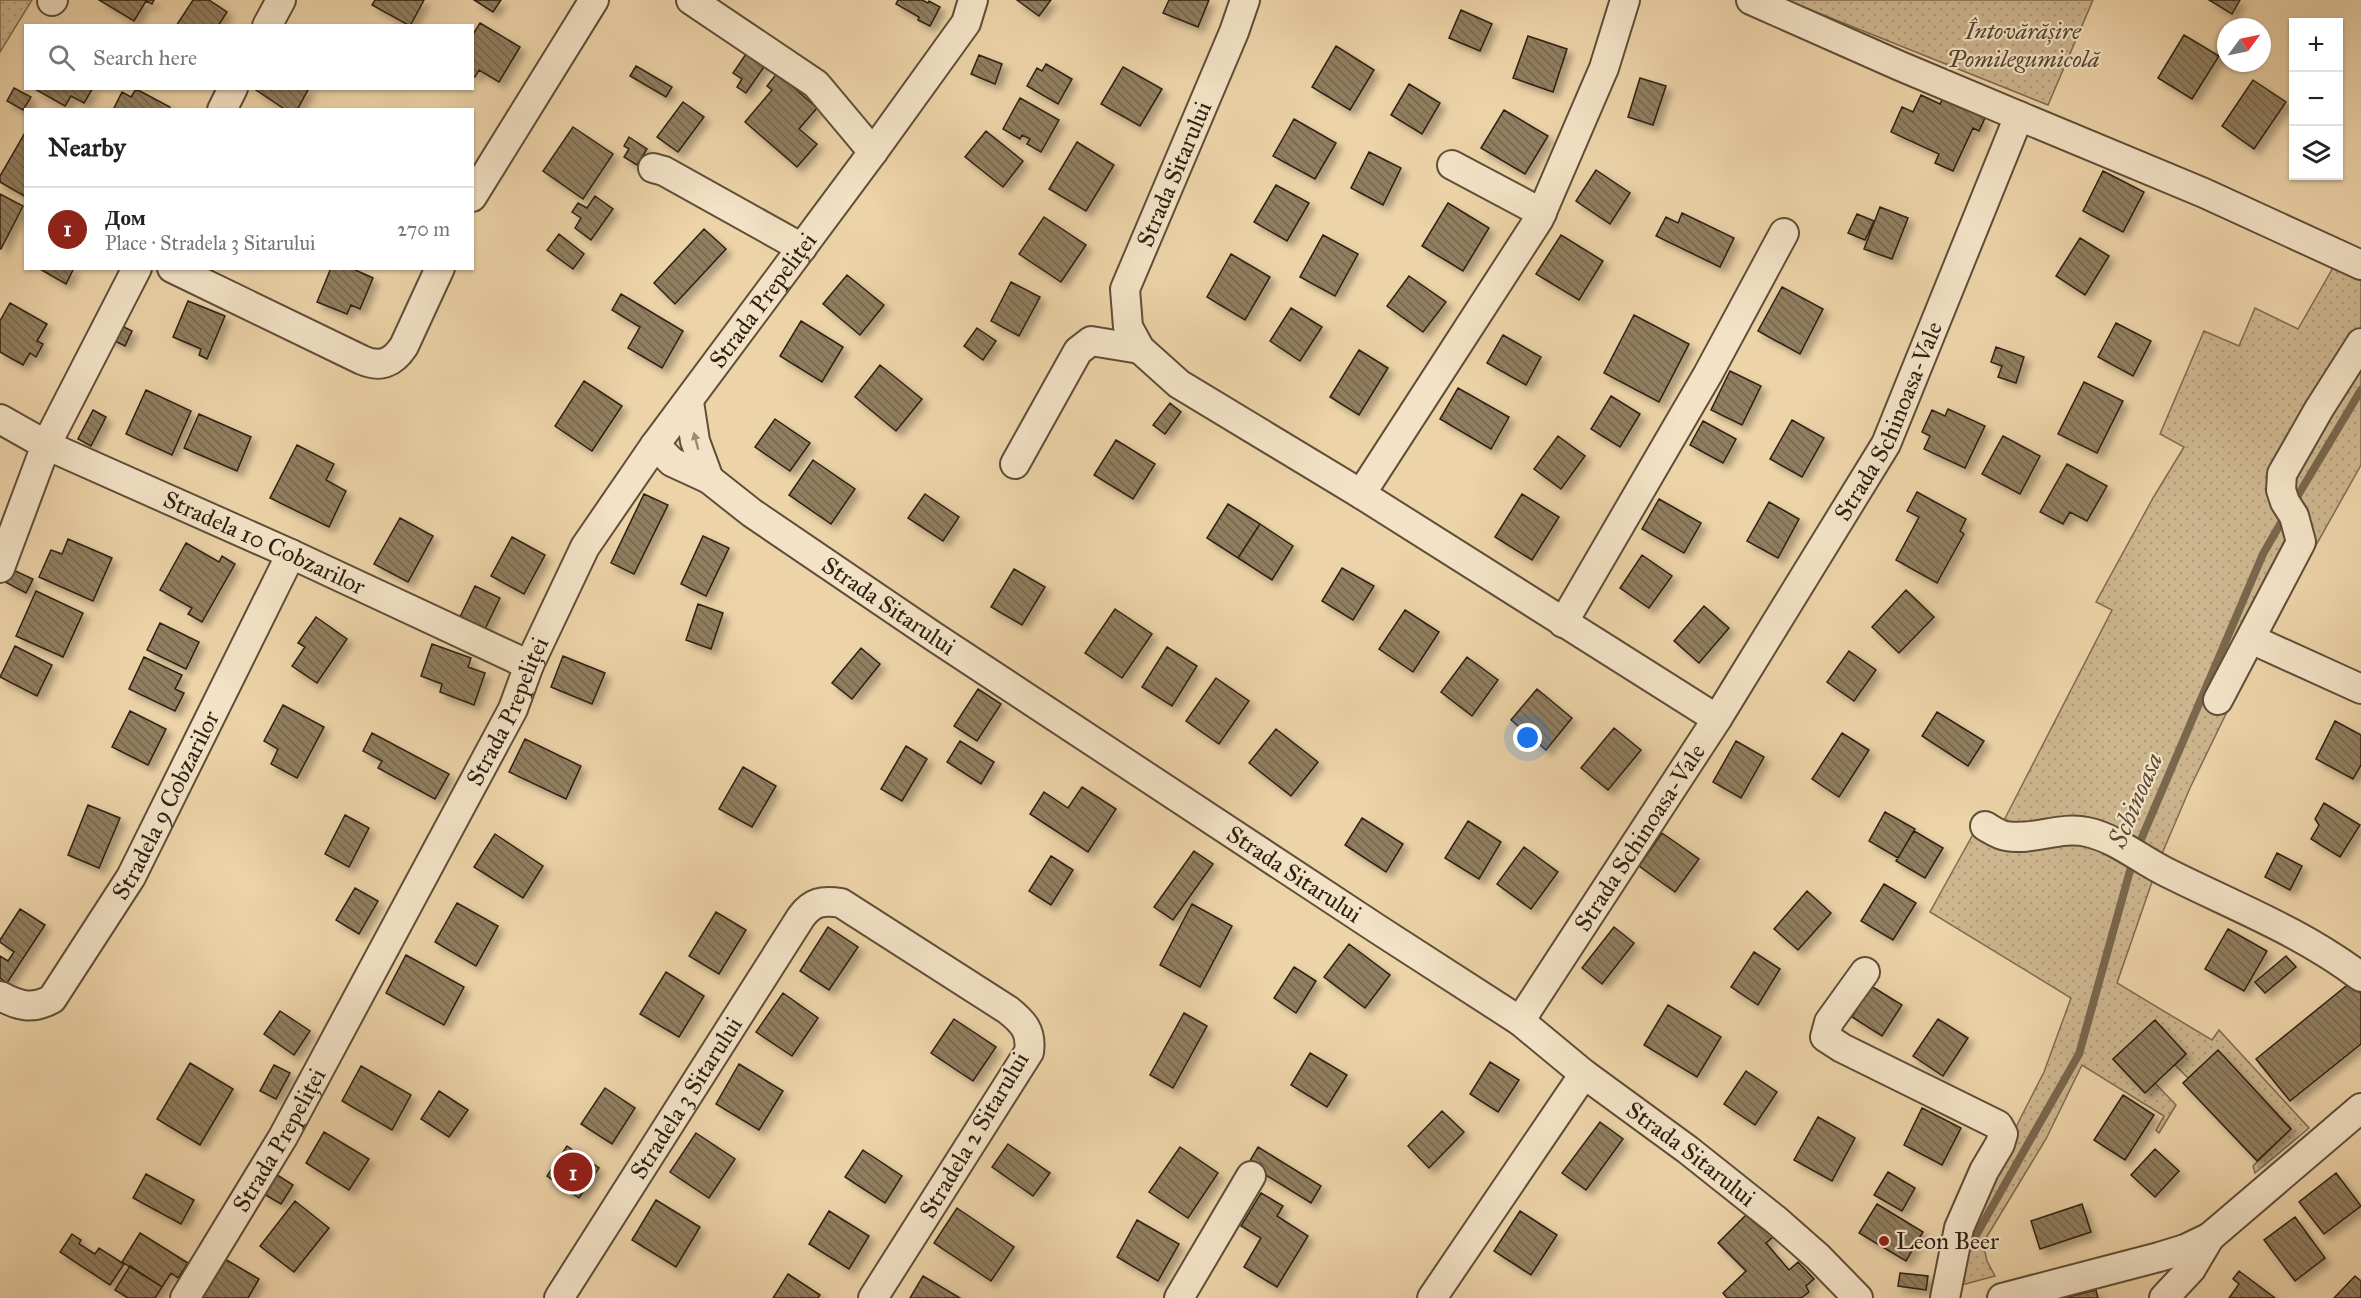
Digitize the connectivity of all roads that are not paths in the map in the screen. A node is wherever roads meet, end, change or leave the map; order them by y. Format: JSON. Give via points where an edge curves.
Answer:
{"nodes":[{"id":1,"x":281,"y":0,"type":"edge"},
{"id":2,"x":594,"y":0,"type":"edge"},
{"id":3,"x":691,"y":0,"type":"edge"},
{"id":4,"x":973,"y":0,"type":"edge"},
{"id":5,"x":1245,"y":0,"type":"edge"},
{"id":6,"x":1625,"y":0,"type":"edge"},
{"id":7,"x":1751,"y":0,"type":"edge"},
{"id":8,"x":268,"y":24,"type":"edge"},
{"id":9,"x":232,"y":90,"type":"edge"},
{"id":10,"x":223,"y":108,"type":"edge"},
{"id":11,"x":2019,"y":116,"type":"junction"},
{"id":12,"x":873,"y":152,"type":"junction"},
{"id":13,"x":1452,"y":165,"type":"dead end"},
{"id":14,"x":653,"y":168,"type":"dead end"},
{"id":15,"x":474,"y":194,"type":"edge"},
{"id":16,"x":1542,"y":213,"type":"junction"},
{"id":17,"x":1784,"y":233,"type":"dead end"},
{"id":18,"x":802,"y":248,"type":"junction"},
{"id":19,"x":2361,"y":265,"type":"edge"},
{"id":20,"x":136,"y":270,"type":"edge"},
{"id":21,"x":176,"y":270,"type":"edge"},
{"id":22,"x":439,"y":270,"type":"edge"},
{"id":23,"x":2361,"y":343,"type":"edge"},
{"id":24,"x":1140,"y":349,"type":"junction"},
{"id":25,"x":689,"y":402,"type":"junction"},
{"id":26,"x":0,"y":419,"type":"edge"},
{"id":27,"x":46,"y":445,"type":"junction"},
{"id":28,"x":655,"y":445,"type":"junction"},
{"id":29,"x":1015,"y":465,"type":"dead end"},
{"id":30,"x":709,"y":479,"type":"junction"},
{"id":31,"x":1361,"y":494,"type":"junction"},
{"id":32,"x":291,"y":554,"type":"junction"},
{"id":33,"x":0,"y":568,"type":"edge"},
{"id":34,"x":1563,"y":623,"type":"junction"},
{"id":35,"x":2251,"y":639,"type":"junction"},
{"id":36,"x":530,"y":665,"type":"junction"},
{"id":37,"x":2361,"y":689,"type":"edge"},
{"id":38,"x":2218,"y":700,"type":"dead end"},
{"id":39,"x":1717,"y":719,"type":"junction"},
{"id":40,"x":1985,"y":826,"type":"dead end"},
{"id":41,"x":817,"y":902,"type":"joint"},
{"id":42,"x":1865,"y":972,"type":"dead end"},
{"id":43,"x":2361,"y":976,"type":"edge"},
{"id":44,"x":0,"y":996,"type":"edge"},
{"id":45,"x":1520,"y":1021,"type":"junction"},
{"id":46,"x":1584,"y":1074,"type":"junction"},
{"id":47,"x":2361,"y":1108,"type":"edge"},
{"id":48,"x":1251,"y":1176,"type":"dead end"},
{"id":49,"x":2210,"y":1237,"type":"junction"},
{"id":50,"x":185,"y":1298,"type":"edge"},
{"id":51,"x":559,"y":1298,"type":"edge"},
{"id":52,"x":873,"y":1298,"type":"edge"},
{"id":53,"x":1179,"y":1298,"type":"edge"},
{"id":54,"x":1432,"y":1298,"type":"edge"},
{"id":55,"x":1858,"y":1298,"type":"edge"},
{"id":56,"x":1945,"y":1298,"type":"edge"},
{"id":57,"x":2002,"y":1298,"type":"edge"},
{"id":58,"x":2164,"y":1298,"type":"edge"}],
"edges":[{"from":1,"to":8,"type":"street"},
{"from":2,"to":15,"type":"street"},
{"from":3,"to":12,"type":"street","via":[[816,84]]},
{"from":4,"to":12,"type":"street","name":"Strada Prepeliței","via":[[966,23]]},
{"from":5,"to":24,"type":"street","name":"Strada Sitarului","via":[[1125,289],[1128,327]]},
{"from":6,"to":16,"type":"street","via":[[1604,68]]},
{"from":7,"to":11,"type":"street"},
{"from":9,"to":10,"type":"street"},
{"from":11,"to":19,"type":"street","via":[[2204,193]]},
{"from":11,"to":39,"type":"street","name":"Strada Schinoasa-Vale","via":[[1886,444]]},
{"from":12,"to":18,"type":"street","name":"Strada Prepeliței"},
{"from":13,"to":16,"type":"street"},
{"from":14,"to":18,"type":"street"},
{"from":16,"to":31,"type":"street"},
{"from":17,"to":34,"type":"street","via":[[1708,374]]},
{"from":18,"to":25,"type":"street","name":"Strada Prepeliței"},
{"from":20,"to":27,"type":"street"},
{"from":21,"to":22,"type":"street","via":[[371,364],[398,356]]},
{"from":23,"to":35,"type":"street","via":[[2282,474],[2281,490],[2301,542]]},
{"from":24,"to":29,"type":"street","via":[[1091,341],[1078,351]]},
{"from":24,"to":31,"type":"street","name":"Strada Sitarului","via":[[1179,384]]},
{"from":25,"to":28,"type":"street","name":"Strada Prepeliței"},
{"from":30,"to":25,"type":"street","one_way":true,"via":[[695,441]]},
{"from":26,"to":27,"type":"street","name":"Stradela 10 Cobzarilor"},
{"from":27,"to":32,"type":"street","name":"Stradela 10 Cobzarilor"},
{"from":27,"to":33,"type":"street"},
{"from":28,"to":30,"type":"street","name":"Strada Sitarului","via":[[672,462]]},
{"from":28,"to":36,"type":"street","name":"Strada Prepeliței","via":[[585,547]]},
{"from":30,"to":45,"type":"street","name":"Strada Sitarului","via":[[752,513],[933,636]]},
{"from":31,"to":34,"type":"street","name":"Strada Sitarului"},
{"from":32,"to":36,"type":"street","name":"Stradela 10 Cobzarilor"},
{"from":32,"to":44,"type":"street","name":"Stradela 9 Cobzarilor","via":[[130,877],[52,999],[33,1006],[17,1005]]},
{"from":34,"to":39,"type":"street","name":"Strada Sitarului"},
{"from":35,"to":37,"type":"street"},
{"from":35,"to":38,"type":"street"},
{"from":36,"to":50,"type":"street","name":"Strada Prepeliței","via":[[513,709],[283,1137]]},
{"from":39,"to":45,"type":"street","name":"Strada Schinoasa-Vale"},
{"from":40,"to":43,"type":"street","via":[[2004,836],[2021,837],[2057,831],[2088,832],[2302,938]]},
{"from":41,"to":51,"type":"street","name":"Stradela 3 Sitarului","via":[[801,917]]},
{"from":41,"to":52,"type":"street","name":"Stradela 2 Sitarului","via":[[841,903],[1008,1010],[1028,1030],[1031,1039],[1029,1052]]},
{"from":42,"to":56,"type":"street","via":[[1829,1022],[1826,1037],[1998,1125],[2003,1134],[1959,1228]]},
{"from":45,"to":46,"type":"street","name":"Strada Sitarului"},
{"from":46,"to":54,"type":"street"},
{"from":46,"to":55,"type":"street","name":"Strada Sitarului","via":[[1776,1220]]},
{"from":47,"to":49,"type":"street"},
{"from":48,"to":53,"type":"street"},
{"from":49,"to":57,"type":"street","via":[[2159,1257]]},
{"from":49,"to":58,"type":"street","via":[[2191,1269]]}]}
